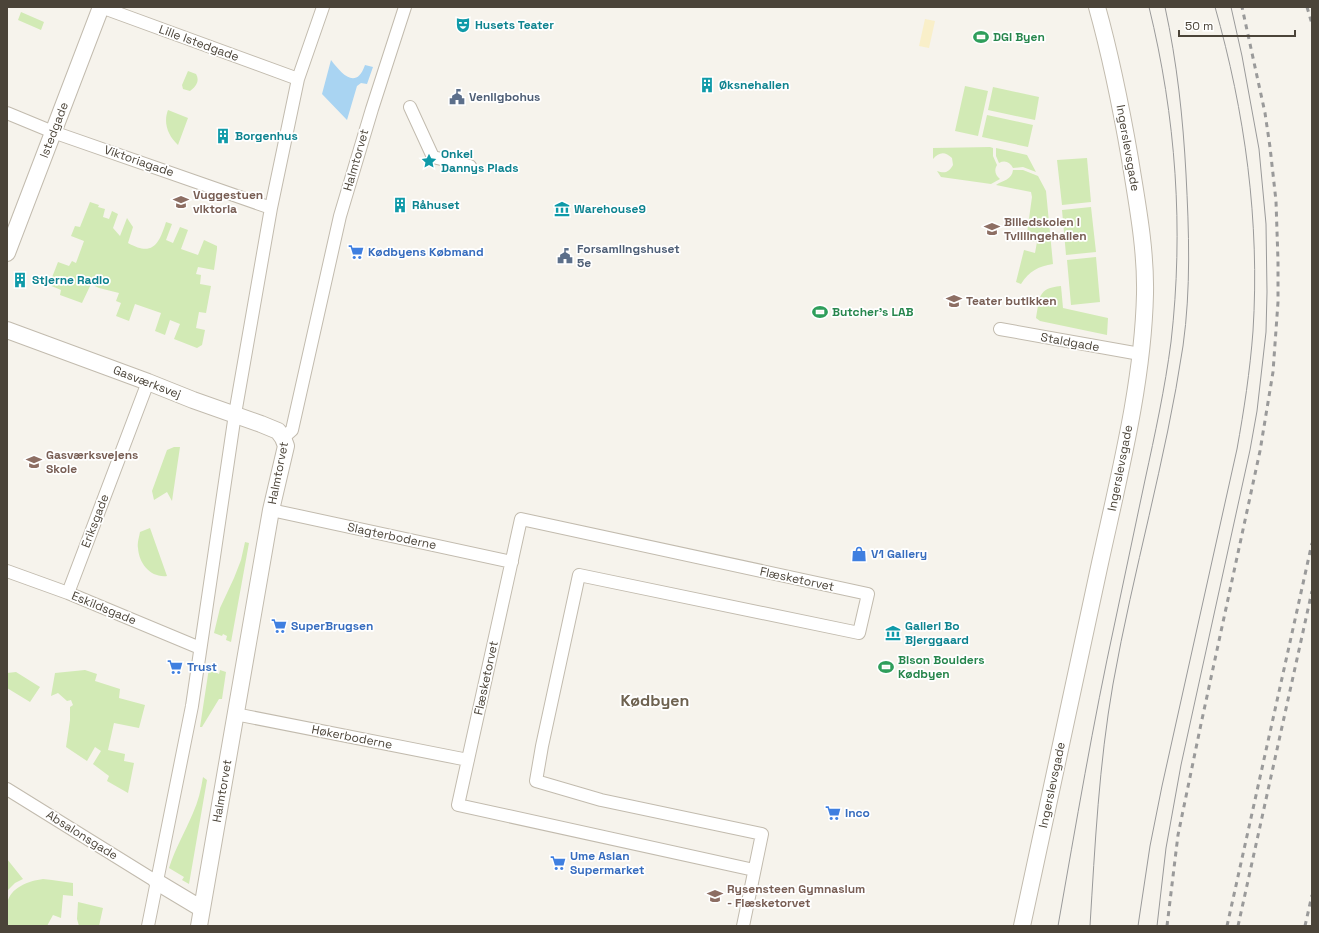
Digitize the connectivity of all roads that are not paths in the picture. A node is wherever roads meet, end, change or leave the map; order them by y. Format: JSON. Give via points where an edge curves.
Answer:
{"nodes":[{"id":1,"x":101,"y":7,"type":"edge"},
{"id":2,"x":323,"y":7,"type":"edge"},
{"id":3,"x":405,"y":7,"type":"edge"},
{"id":4,"x":1097,"y":7,"type":"edge"},
{"id":5,"x":298,"y":79,"type":"junction"},
{"id":6,"x":410,"y":107,"type":"dead end"},
{"id":7,"x":7,"y":113,"type":"edge"},
{"id":8,"x":53,"y":132,"type":"junction"},
{"id":9,"x":470,"y":166,"type":"dead end"},
{"id":10,"x":271,"y":208,"type":"junction"},
{"id":11,"x":7,"y":253,"type":"edge"},
{"id":12,"x":1000,"y":328,"type":"dead end"},
{"id":13,"x":7,"y":330,"type":"edge"},
{"id":14,"x":1140,"y":354,"type":"junction"},
{"id":15,"x":148,"y":382,"type":"junction"},
{"id":16,"x":235,"y":414,"type":"junction"},
{"id":17,"x":283,"y":438,"type":"junction"},
{"id":18,"x":271,"y":510,"type":"junction"},
{"id":19,"x":512,"y":562,"type":"junction"},
{"id":20,"x":7,"y":571,"type":"edge"},
{"id":21,"x":68,"y":593,"type":"junction"},
{"id":22,"x":200,"y":648,"type":"junction"},
{"id":23,"x":235,"y":714,"type":"junction"},
{"id":24,"x":468,"y":760,"type":"junction"},
{"id":25,"x":7,"y":789,"type":"edge"},
{"id":26,"x":754,"y":870,"type":"junction"},
{"id":27,"x":157,"y":882,"type":"junction"},
{"id":28,"x":202,"y":909,"type":"junction"},
{"id":29,"x":148,"y":926,"type":"edge"},
{"id":30,"x":199,"y":926,"type":"edge"},
{"id":31,"x":743,"y":926,"type":"edge"},
{"id":32,"x":1022,"y":926,"type":"edge"}],
"edges":[{"from":1,"to":5,"type":"street","name":"Lille Istedgade"},
{"from":1,"to":8,"type":"street","name":"Istedgade"},
{"from":2,"to":5,"type":"street"},
{"from":3,"to":17,"type":"street","name":"Halmtorvet","via":[[340,216],[292,430]]},
{"from":4,"to":14,"type":"street","name":"Ingerslevsgade","via":[[1113,66],[1140,223],[1145,275],[1144,324]]},
{"from":5,"to":10,"type":"street"},
{"from":6,"to":9,"type":"street","via":[[432,157]]},
{"from":7,"to":8,"type":"street","name":"Viktoriagade"},
{"from":8,"to":10,"type":"street","name":"Viktoriagade"},
{"from":8,"to":11,"type":"street","name":"Istedgade"},
{"from":10,"to":16,"type":"street"},
{"from":12,"to":14,"type":"street","name":"Staldgade"},
{"from":13,"to":15,"type":"street","name":"Gasværksvej"},
{"from":14,"to":32,"type":"street","name":"Ingerslevsgade","via":[[1126,443]]},
{"from":15,"to":16,"type":"street","name":"Gasværksvej"},
{"from":15,"to":21,"type":"street","name":"Eriksgade"},
{"from":16,"to":17,"type":"street","name":"Gasværksvej","via":[[278,432]]},
{"from":16,"to":22,"type":"street"},
{"from":17,"to":18,"type":"street","name":"Halmtorvet","via":[[286,446]]},
{"from":18,"to":19,"type":"street","name":"Slagterboderne"},
{"from":18,"to":23,"type":"street","name":"Halmtorvet"},
{"from":19,"to":24,"type":"street","name":"Flæsketorvet"},
{"from":19,"to":26,"type":"street","name":"Flæsketorvet","via":[[521,519],[868,594],[859,633],[579,575],[536,781],[601,800],[762,834]]},
{"from":20,"to":21,"type":"street","name":"Eskildsgade"},
{"from":21,"to":22,"type":"street","name":"Eskildsgade"},
{"from":22,"to":27,"type":"street","via":[[185,744]]},
{"from":23,"to":24,"type":"street","name":"Høkerboderne"},
{"from":23,"to":28,"type":"street","name":"Halmtorvet"},
{"from":24,"to":26,"type":"street","name":"Flæsketorvet","via":[[458,805]]},
{"from":25,"to":27,"type":"street","name":"Absalonsgade"},
{"from":26,"to":31,"type":"street"},
{"from":27,"to":28,"type":"street"},
{"from":27,"to":29,"type":"street"},
{"from":28,"to":30,"type":"street","name":"Halmtorvet"}]}
